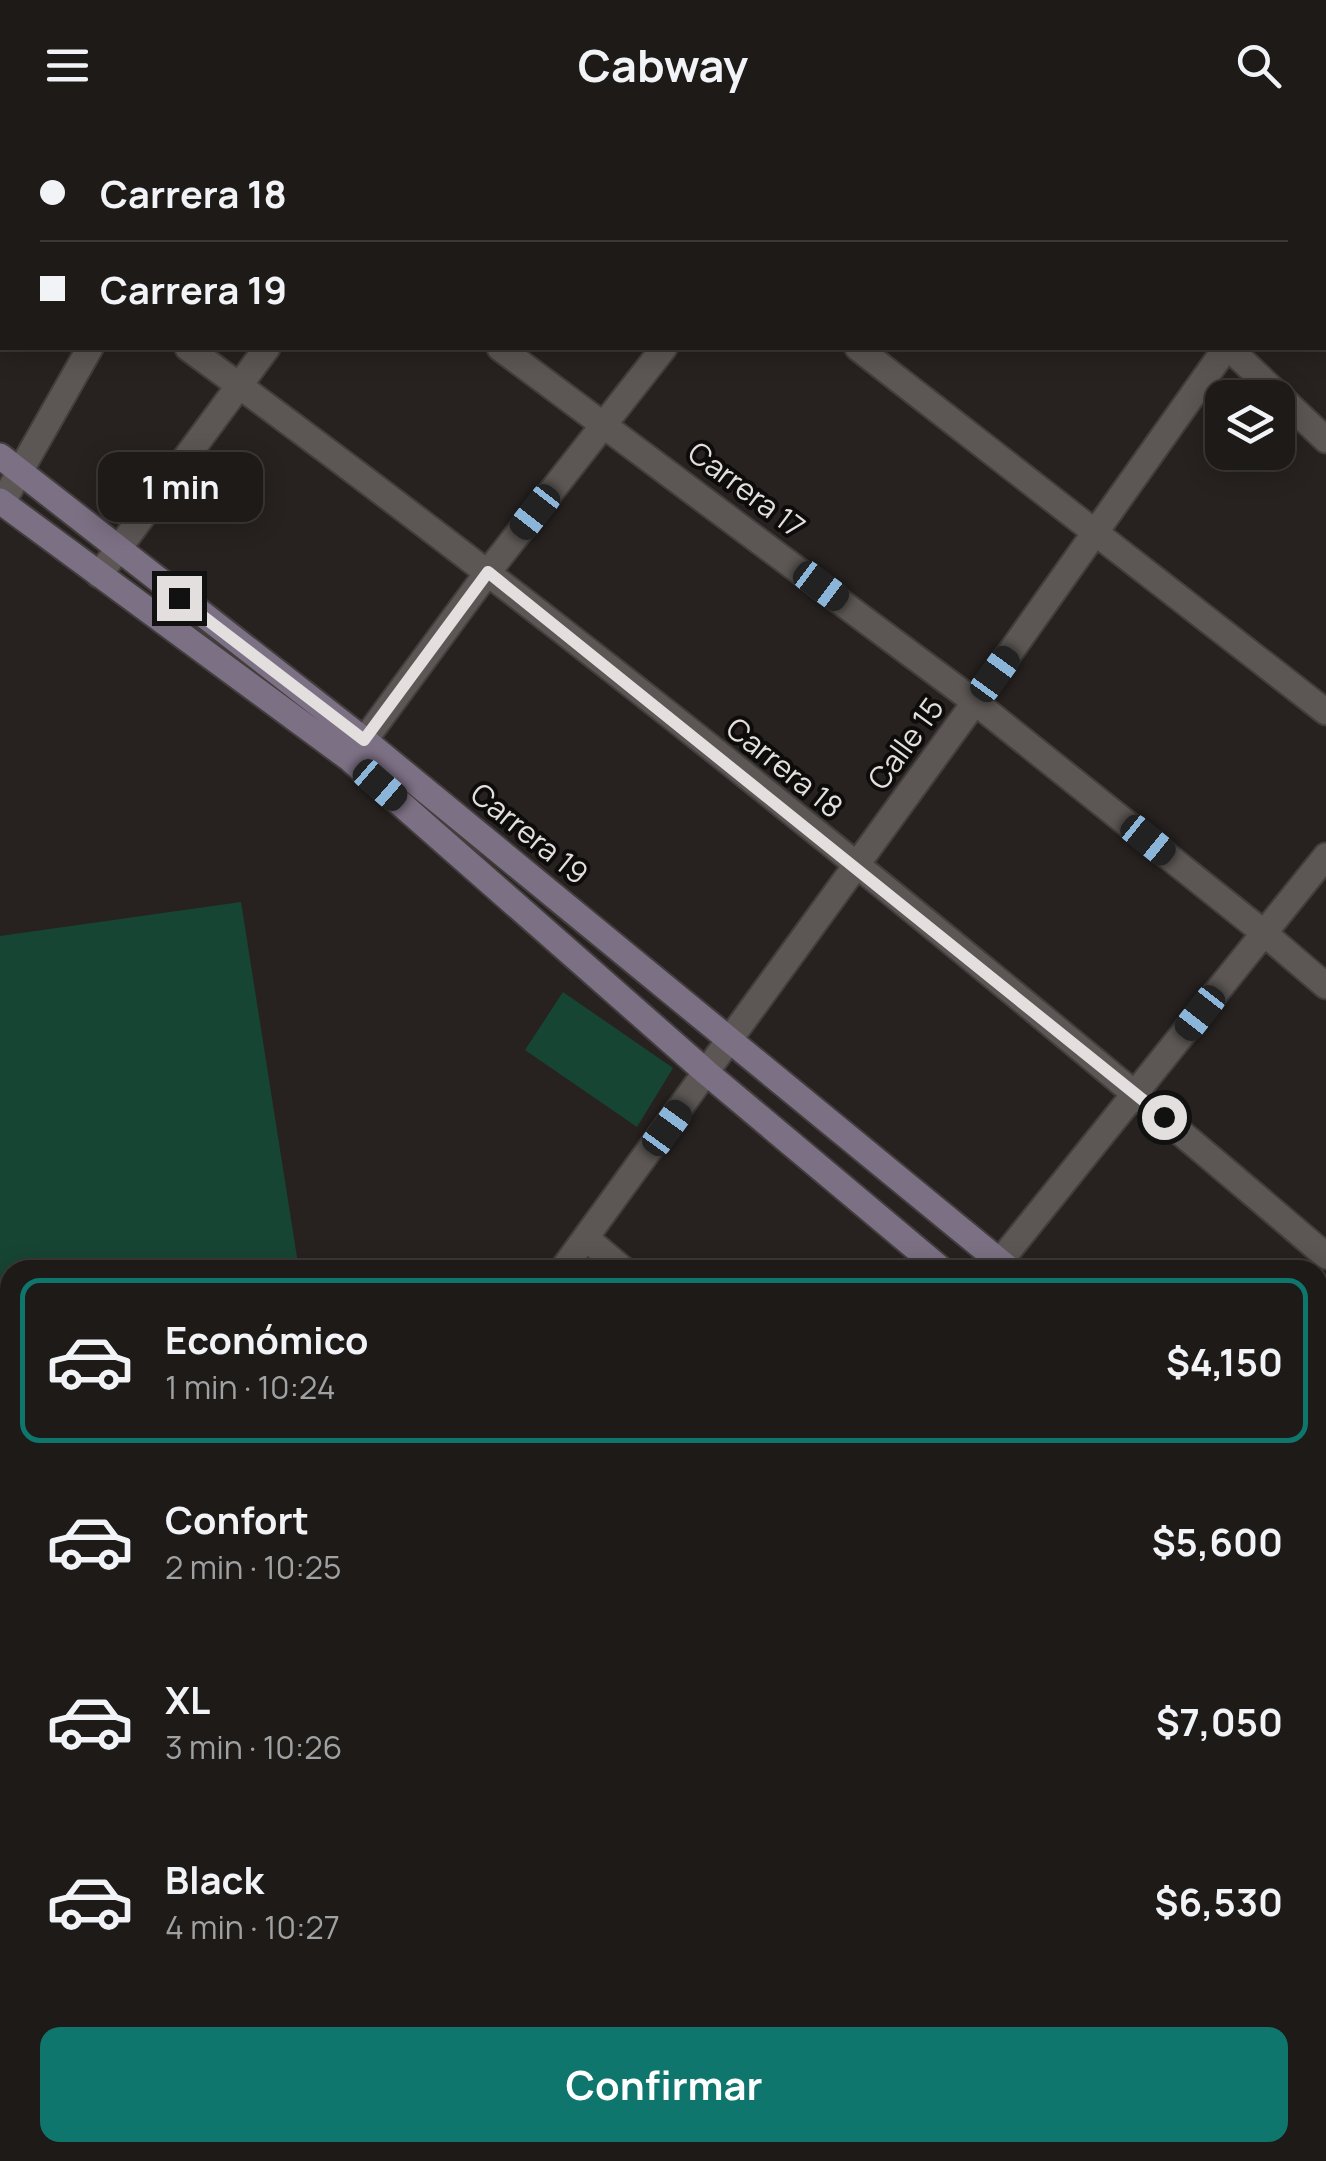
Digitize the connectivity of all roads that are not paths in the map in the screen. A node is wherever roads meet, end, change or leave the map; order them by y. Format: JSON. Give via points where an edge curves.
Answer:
{"nodes":[{"id":1,"x":89,"y":350,"type":"edge"},
{"id":2,"x":191,"y":350,"type":"edge"},
{"id":3,"x":265,"y":350,"type":"edge"},
{"id":4,"x":503,"y":350,"type":"edge"},
{"id":5,"x":662,"y":350,"type":"edge"},
{"id":6,"x":861,"y":350,"type":"edge"},
{"id":7,"x":1226,"y":350,"type":"edge"},
{"id":8,"x":1229,"y":350,"type":"edge"},
{"id":9,"x":239,"y":385,"type":"junction"},
{"id":10,"x":605,"y":423,"type":"junction"},
{"id":11,"x":1326,"y":440,"type":"edge"},
{"id":12,"x":10,"y":463,"type":"edge"},
{"id":13,"x":1,"y":502,"type":"edge"},
{"id":14,"x":1097,"y":532,"type":"junction"},
{"id":15,"x":117,"y":551,"type":"junction"},
{"id":16,"x":488,"y":572,"type":"junction"},
{"id":17,"x":100,"y":575,"type":"junction"},
{"id":18,"x":975,"y":702,"type":"junction"},
{"id":19,"x":1326,"y":712,"type":"edge"},
{"id":20,"x":357,"y":750,"type":"junction"},
{"id":21,"x":1326,"y":856,"type":"edge"},
{"id":22,"x":857,"y":866,"type":"junction"},
{"id":23,"x":1264,"y":933,"type":"junction"},
{"id":24,"x":1326,"y":986,"type":"edge"},
{"id":25,"x":731,"y":1038,"type":"junction"},
{"id":26,"x":707,"y":1073,"type":"junction"},
{"id":27,"x":1136,"y":1094,"type":"junction"},
{"id":28,"x":586,"y":1238,"type":"junction"},
{"id":29,"x":1326,"y":1256,"type":"edge"},
{"id":30,"x":570,"y":1260,"type":"edge"},
{"id":31,"x":612,"y":1260,"type":"edge"},
{"id":32,"x":930,"y":1260,"type":"edge"},
{"id":33,"x":993,"y":1260,"type":"edge"},
{"id":34,"x":1006,"y":1260,"type":"edge"}],
"edges":[{"from":1,"to":12,"type":"street"},
{"from":2,"to":9,"type":"street","name":"Carrera 18"},
{"from":3,"to":9,"type":"street"},
{"from":4,"to":10,"type":"street","name":"Carrera 17"},
{"from":5,"to":10,"type":"street"},
{"from":6,"to":14,"type":"street"},
{"from":7,"to":14,"type":"street","name":"Calle 15"},
{"from":8,"to":11,"type":"street"},
{"from":9,"to":15,"type":"street"},
{"from":9,"to":16,"type":"street","name":"Carrera 18"},
{"from":10,"to":16,"type":"street"},
{"from":10,"to":18,"type":"street","name":"Carrera 17"},
{"from":12,"to":13,"type":"street"},
{"from":12,"to":15,"type":"street","name":"Carrera 19"},
{"from":13,"to":17,"type":"street","name":"Carrera 19"},
{"from":14,"to":18,"type":"street","name":"Calle 15"},
{"from":14,"to":19,"type":"street"},
{"from":15,"to":17,"type":"street"},
{"from":15,"to":20,"type":"street","name":"Carrera 19"},
{"from":16,"to":20,"type":"street"},
{"from":16,"to":22,"type":"street","name":"Carrera 18"},
{"from":17,"to":20,"type":"street","name":"Carrera 19"},
{"from":18,"to":22,"type":"street","name":"Calle 15"},
{"from":18,"to":23,"type":"street","name":"Carrera 17"},
{"from":20,"to":25,"type":"street","name":"Carrera 19"},
{"from":20,"to":26,"type":"street","name":"Carrera 19"},
{"from":21,"to":23,"type":"street"},
{"from":22,"to":25,"type":"street","name":"Calle 15"},
{"from":22,"to":27,"type":"street","name":"Carrera 18"},
{"from":23,"to":24,"type":"street","name":"Carrera 17"},
{"from":23,"to":27,"type":"street"},
{"from":25,"to":26,"type":"street","name":"Calle 15"},
{"from":25,"to":33,"type":"street","name":"Carrera 19"},
{"from":26,"to":28,"type":"street","name":"Calle 15"},
{"from":26,"to":32,"type":"street","name":"Carrera 19"},
{"from":27,"to":29,"type":"street","name":"Carrera 18"},
{"from":27,"to":34,"type":"street"},
{"from":28,"to":30,"type":"street","name":"Calle 15"},
{"from":28,"to":31,"type":"street"}]}
